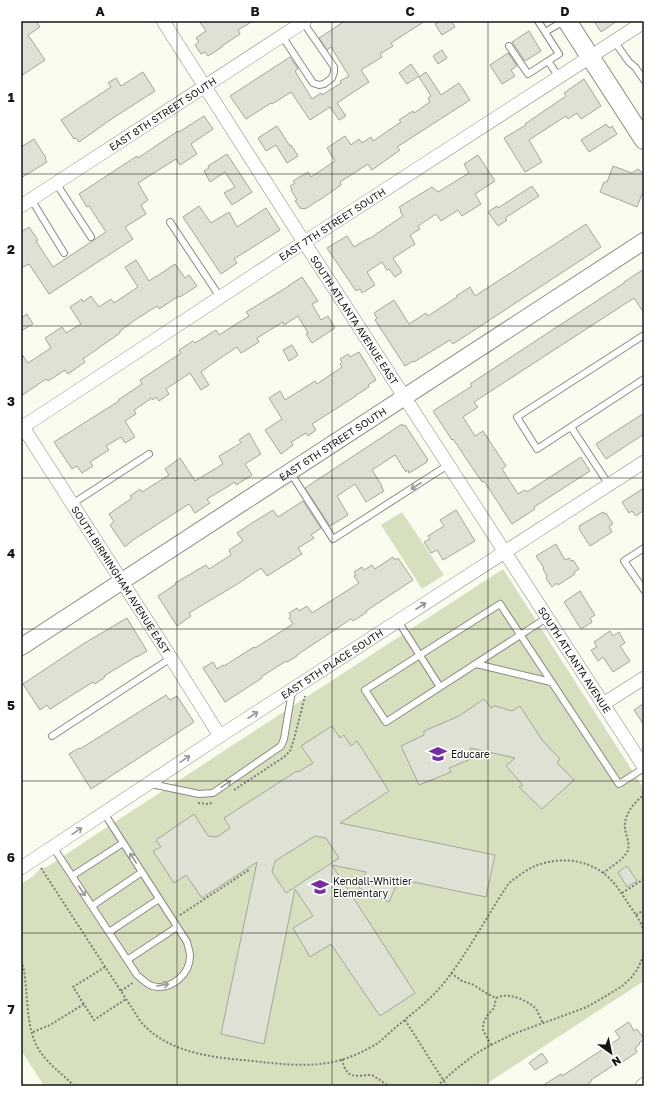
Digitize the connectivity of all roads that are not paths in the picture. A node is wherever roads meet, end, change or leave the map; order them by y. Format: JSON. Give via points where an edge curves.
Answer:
{"nodes":[{"id":1,"x":163,"y":21,"type":"edge"},
{"id":2,"x":304,"y":21,"type":"edge"},
{"id":3,"x":538,"y":21,"type":"edge"},
{"id":4,"x":564,"y":21,"type":"edge"},
{"id":5,"x":567,"y":21,"type":"edge"},
{"id":6,"x":644,"y":22,"type":"edge"},
{"id":7,"x":545,"y":32,"type":"junction"},
{"id":8,"x":282,"y":36,"type":"junction"},
{"id":9,"x":614,"y":41,"type":"junction"},
{"id":10,"x":509,"y":46,"type":"dead end"},
{"id":11,"x":590,"y":57,"type":"junction"},
{"id":12,"x":548,"y":61,"type":"junction"},
{"id":13,"x":559,"y":77,"type":"junction"},
{"id":14,"x":644,"y":80,"type":"edge"},
{"id":15,"x":205,"y":86,"type":"junction"},
{"id":16,"x":644,"y":140,"type":"edge"},
{"id":17,"x":56,"y":183,"type":"junction"},
{"id":18,"x":26,"y":203,"type":"edge"},
{"id":19,"x":170,"y":222,"type":"dead end"},
{"id":20,"x":91,"y":237,"type":"dead end"},
{"id":21,"x":644,"y":241,"type":"edge"},
{"id":22,"x":304,"y":242,"type":"junction"},
{"id":23,"x":64,"y":253,"type":"dead end"},
{"id":24,"x":220,"y":297,"type":"junction"},
{"id":25,"x":644,"y":335,"type":"edge"},
{"id":26,"x":644,"y":379,"type":"edge"},
{"id":27,"x":404,"y":397,"type":"junction"},
{"id":28,"x":22,"y":426,"type":"edge"},
{"id":29,"x":571,"y":427,"type":"junction"},
{"id":30,"x":149,"y":454,"type":"dead end"},
{"id":31,"x":644,"y":462,"type":"edge"},
{"id":32,"x":448,"y":465,"type":"junction"},
{"id":33,"x":290,"y":472,"type":"junction"},
{"id":34,"x":609,"y":485,"type":"junction"},
{"id":35,"x":72,"y":504,"type":"junction"},
{"id":36,"x":644,"y":548,"type":"edge"},
{"id":37,"x":505,"y":552,"type":"junction"},
{"id":38,"x":122,"y":581,"type":"junction"},
{"id":39,"x":644,"y":590,"type":"edge"},
{"id":40,"x":548,"y":617,"type":"junction"},
{"id":41,"x":398,"y":621,"type":"junction"},
{"id":42,"x":520,"y":635,"type":"junction"},
{"id":43,"x":21,"y":647,"type":"edge"},
{"id":44,"x":420,"y":655,"type":"junction"},
{"id":45,"x":171,"y":658,"type":"junction"},
{"id":46,"x":476,"y":664,"type":"junction"},
{"id":47,"x":644,"y":678,"type":"edge"},
{"id":48,"x":551,"y":682,"type":"junction"},
{"id":49,"x":440,"y":687,"type":"junction"},
{"id":50,"x":293,"y":689,"type":"junction"},
{"id":51,"x":603,"y":704,"type":"junction"},
{"id":52,"x":52,"y":736,"type":"dead end"},
{"id":53,"x":220,"y":736,"type":"junction"},
{"id":54,"x":644,"y":767,"type":"edge"},
{"id":55,"x":149,"y":783,"type":"junction"},
{"id":56,"x":104,"y":813,"type":"junction"},
{"id":57,"x":123,"y":843,"type":"junction"},
{"id":58,"x":53,"y":847,"type":"junction"},
{"id":59,"x":21,"y":868,"type":"edge"},
{"id":60,"x":142,"y":872,"type":"junction"},
{"id":61,"x":72,"y":876,"type":"junction"},
{"id":62,"x":159,"y":899,"type":"junction"},
{"id":63,"x":92,"y":906,"type":"junction"},
{"id":64,"x":177,"y":927,"type":"junction"},
{"id":65,"x":109,"y":932,"type":"junction"},
{"id":66,"x":127,"y":960,"type":"junction"}],
"edges":[{"from":1,"to":15,"type":"street"},
{"from":2,"to":8,"type":"street","name":"EAST 8TH STREET SOUTH"},
{"from":2,"to":8,"type":"lane","via":[[334,67],[332,78],[324,84],[313,83]]},
{"from":3,"to":7,"type":"lane"},
{"from":4,"to":7,"type":"lane"},
{"from":5,"to":11,"type":"main road"},
{"from":6,"to":9,"type":"street","name":"EAST 7TH STREET SOUTH"},
{"from":7,"to":12,"type":"lane","via":[[559,54]]},
{"from":8,"to":15,"type":"street","name":"EAST 8TH STREET SOUTH"},
{"from":9,"to":11,"type":"street","name":"EAST 7TH STREET SOUTH"},
{"from":9,"to":14,"type":"lane"},
{"from":10,"to":12,"type":"lane","via":[[528,74]]},
{"from":11,"to":13,"type":"street","name":"EAST 7TH STREET SOUTH"},
{"from":11,"to":16,"type":"main road"},
{"from":12,"to":13,"type":"lane"},
{"from":13,"to":22,"type":"street","name":"EAST 7TH STREET SOUTH"},
{"from":15,"to":17,"type":"street","name":"EAST 8TH STREET SOUTH"},
{"from":15,"to":22,"type":"street","name":"SOUTH ATLANTA AVENUE EAST"},
{"from":17,"to":18,"type":"street","name":"EAST 8TH STREET SOUTH"},
{"from":17,"to":20,"type":"lane"},
{"from":18,"to":23,"type":"lane"},
{"from":19,"to":24,"type":"lane"},
{"from":21,"to":27,"type":"street","name":"EAST 6TH STREET SOUTH"},
{"from":22,"to":24,"type":"street","name":"EAST 7TH STREET SOUTH"},
{"from":22,"to":27,"type":"street","name":"SOUTH ATLANTA AVENUE EAST"},
{"from":24,"to":28,"type":"street","name":"EAST 7TH STREET SOUTH"},
{"from":25,"to":29,"type":"lane","via":[[517,418],[537,449]]},
{"from":26,"to":29,"type":"lane"},
{"from":27,"to":32,"type":"street","name":"SOUTH ATLANTA AVENUE EAST"},
{"from":27,"to":33,"type":"street","name":"EAST 6TH STREET SOUTH"},
{"from":28,"to":35,"type":"street","name":"SOUTH BIRMINGHAM AVENUE EAST"},
{"from":29,"to":34,"type":"lane"},
{"from":30,"to":35,"type":"lane"},
{"from":31,"to":34,"type":"street","name":"EAST 5TH PLACE SOUTH"},
{"from":32,"to":33,"type":"lane","one_way":true,"via":[[333,539]]},
{"from":32,"to":37,"type":"street","name":"SOUTH ATLANTA AVENUE EAST"},
{"from":33,"to":38,"type":"street","name":"EAST 6TH STREET SOUTH"},
{"from":34,"to":37,"type":"street","name":"EAST 5TH PLACE SOUTH"},
{"from":35,"to":38,"type":"street","name":"SOUTH BIRMINGHAM AVENUE EAST"},
{"from":36,"to":39,"type":"lane","via":[[624,561]]},
{"from":37,"to":40,"type":"street","name":"SOUTH ATLANTA AVENUE"},
{"from":41,"to":37,"type":"street","name":"EAST 5TH PLACE SOUTH","one_way":true},
{"from":38,"to":43,"type":"street","name":"EAST 6TH STREET SOUTH"},
{"from":38,"to":45,"type":"street","name":"SOUTH BIRMINGHAM AVENUE EAST"},
{"from":40,"to":42,"type":"lane"},
{"from":40,"to":51,"type":"street","name":"SOUTH ATLANTA AVENUE"},
{"from":41,"to":44,"type":"lane"},
{"from":41,"to":50,"type":"street","name":"EAST 5TH PLACE SOUTH"},
{"from":42,"to":44,"type":"lane","via":[[500,604]]},
{"from":42,"to":46,"type":"lane"},
{"from":42,"to":48,"type":"lane"},
{"from":44,"to":49,"type":"lane"},
{"from":44,"to":49,"type":"lane","via":[[365,690],[386,722]]},
{"from":45,"to":52,"type":"lane"},
{"from":45,"to":53,"type":"street","name":"SOUTH BIRMINGHAM AVENUE EAST"},
{"from":46,"to":48,"type":"lane"},
{"from":46,"to":49,"type":"lane"},
{"from":47,"to":51,"type":"street"},
{"from":48,"to":54,"type":"lane","via":[[619,784]]},
{"from":53,"to":50,"type":"street","name":"EAST 5TH PLACE SOUTH","one_way":true},
{"from":55,"to":50,"type":"lane","one_way":true,"via":[[199,794],[213,793],[282,746]]},
{"from":51,"to":54,"type":"street","name":"SOUTH ATLANTA AVENUE"},
{"from":55,"to":53,"type":"street","name":"EAST 5TH PLACE SOUTH","one_way":true},
{"from":55,"to":56,"type":"street","name":"EAST 5TH PLACE SOUTH"},
{"from":56,"to":57,"type":"lane"},
{"from":58,"to":56,"type":"street","name":"EAST 5TH PLACE SOUTH","one_way":true},
{"from":60,"to":57,"type":"lane","one_way":true},
{"from":57,"to":61,"type":"lane"},
{"from":58,"to":59,"type":"street","name":"EAST 5TH PLACE SOUTH"},
{"from":58,"to":61,"type":"lane"},
{"from":60,"to":62,"type":"lane"},
{"from":60,"to":63,"type":"lane"},
{"from":61,"to":63,"type":"lane","one_way":true},
{"from":62,"to":64,"type":"lane"},
{"from":62,"to":65,"type":"lane"},
{"from":63,"to":65,"type":"lane"},
{"from":64,"to":66,"type":"lane"},
{"from":66,"to":64,"type":"lane","one_way":true,"via":[[140,978],[148,984],[162,986],[177,981],[184,974],[190,955],[187,942]]},
{"from":65,"to":66,"type":"lane"}]}
